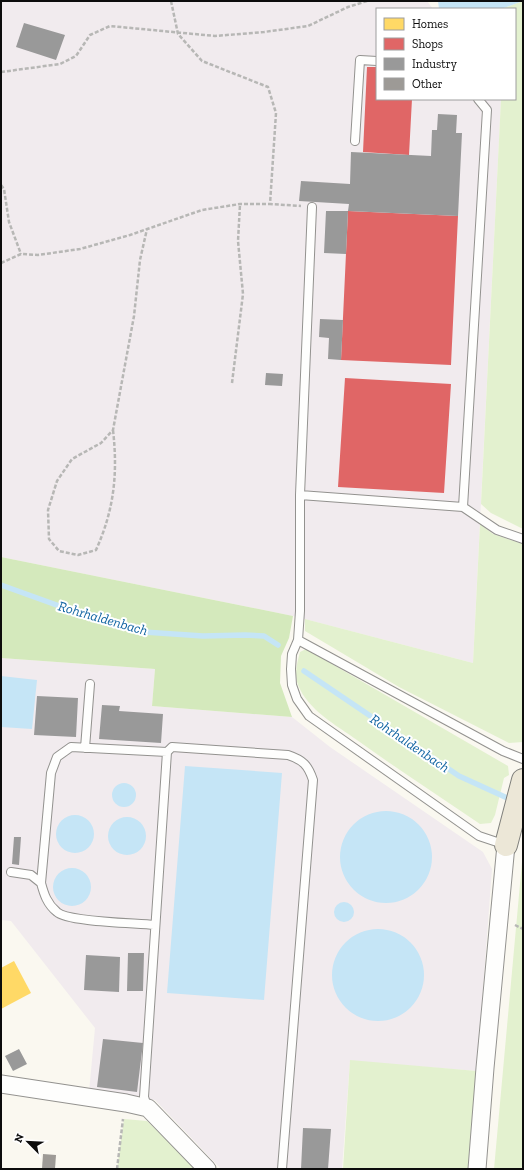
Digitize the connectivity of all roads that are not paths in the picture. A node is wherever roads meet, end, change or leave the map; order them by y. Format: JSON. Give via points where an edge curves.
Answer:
{"nodes":[{"id":1,"x":376,"y":60,"type":"edge"},
{"id":2,"x":479,"y":100,"type":"edge"},
{"id":3,"x":355,"y":141,"type":"dead end"},
{"id":4,"x":312,"y":207,"type":"road end"},
{"id":5,"x":300,"y":495,"type":"junction"},
{"id":6,"x":463,"y":507,"type":"junction"},
{"id":7,"x":523,"y":539,"type":"edge"},
{"id":8,"x":298,"y":640,"type":"junction"},
{"id":9,"x":90,"y":684,"type":"dead end"},
{"id":10,"x":85,"y":748,"type":"junction"},
{"id":11,"x":167,"y":752,"type":"junction"},
{"id":12,"x":523,"y":759,"type":"edge"},
{"id":13,"x":523,"y":780,"type":"edge"},
{"id":14,"x":509,"y":835,"type":"junction"},
{"id":15,"x":11,"y":872,"type":"dead end"},
{"id":16,"x":41,"y":883,"type":"junction"},
{"id":17,"x":154,"y":925,"type":"junction"},
{"id":18,"x":1,"y":1084,"type":"edge"},
{"id":19,"x":147,"y":1108,"type":"junction"},
{"id":20,"x":207,"y":1169,"type":"edge"},
{"id":21,"x":282,"y":1169,"type":"edge"},
{"id":22,"x":478,"y":1169,"type":"edge"}],
"edges":[{"from":1,"to":3,"type":"lane","via":[[360,60]]},
{"from":2,"to":6,"type":"lane","via":[[487,110]]},
{"from":4,"to":5,"type":"lane"},
{"from":5,"to":6,"type":"lane"},
{"from":5,"to":8,"type":"lane"},
{"from":6,"to":7,"type":"lane","via":[[497,530]]},
{"from":8,"to":12,"type":"lane","via":[[503,751]]},
{"from":8,"to":14,"type":"lane","via":[[292,654],[292,685],[297,699],[309,716],[479,836]]},
{"from":9,"to":10,"type":"lane"},
{"from":10,"to":11,"type":"lane"},
{"from":10,"to":16,"type":"lane","via":[[71,747],[57,757],[51,773]]},
{"from":11,"to":17,"type":"lane"},
{"from":11,"to":21,"type":"lane","via":[[172,747],[288,755],[302,760],[313,780]]},
{"from":13,"to":14,"type":"main road"},
{"from":14,"to":22,"type":"street","via":[[485,1068]]},
{"from":15,"to":16,"type":"lane","via":[[31,875]]},
{"from":16,"to":17,"type":"lane","via":[[45,899],[58,913],[75,918]]},
{"from":17,"to":19,"type":"lane","via":[[144,1097]]},
{"from":18,"to":19,"type":"street"},
{"from":19,"to":20,"type":"street"}]}
